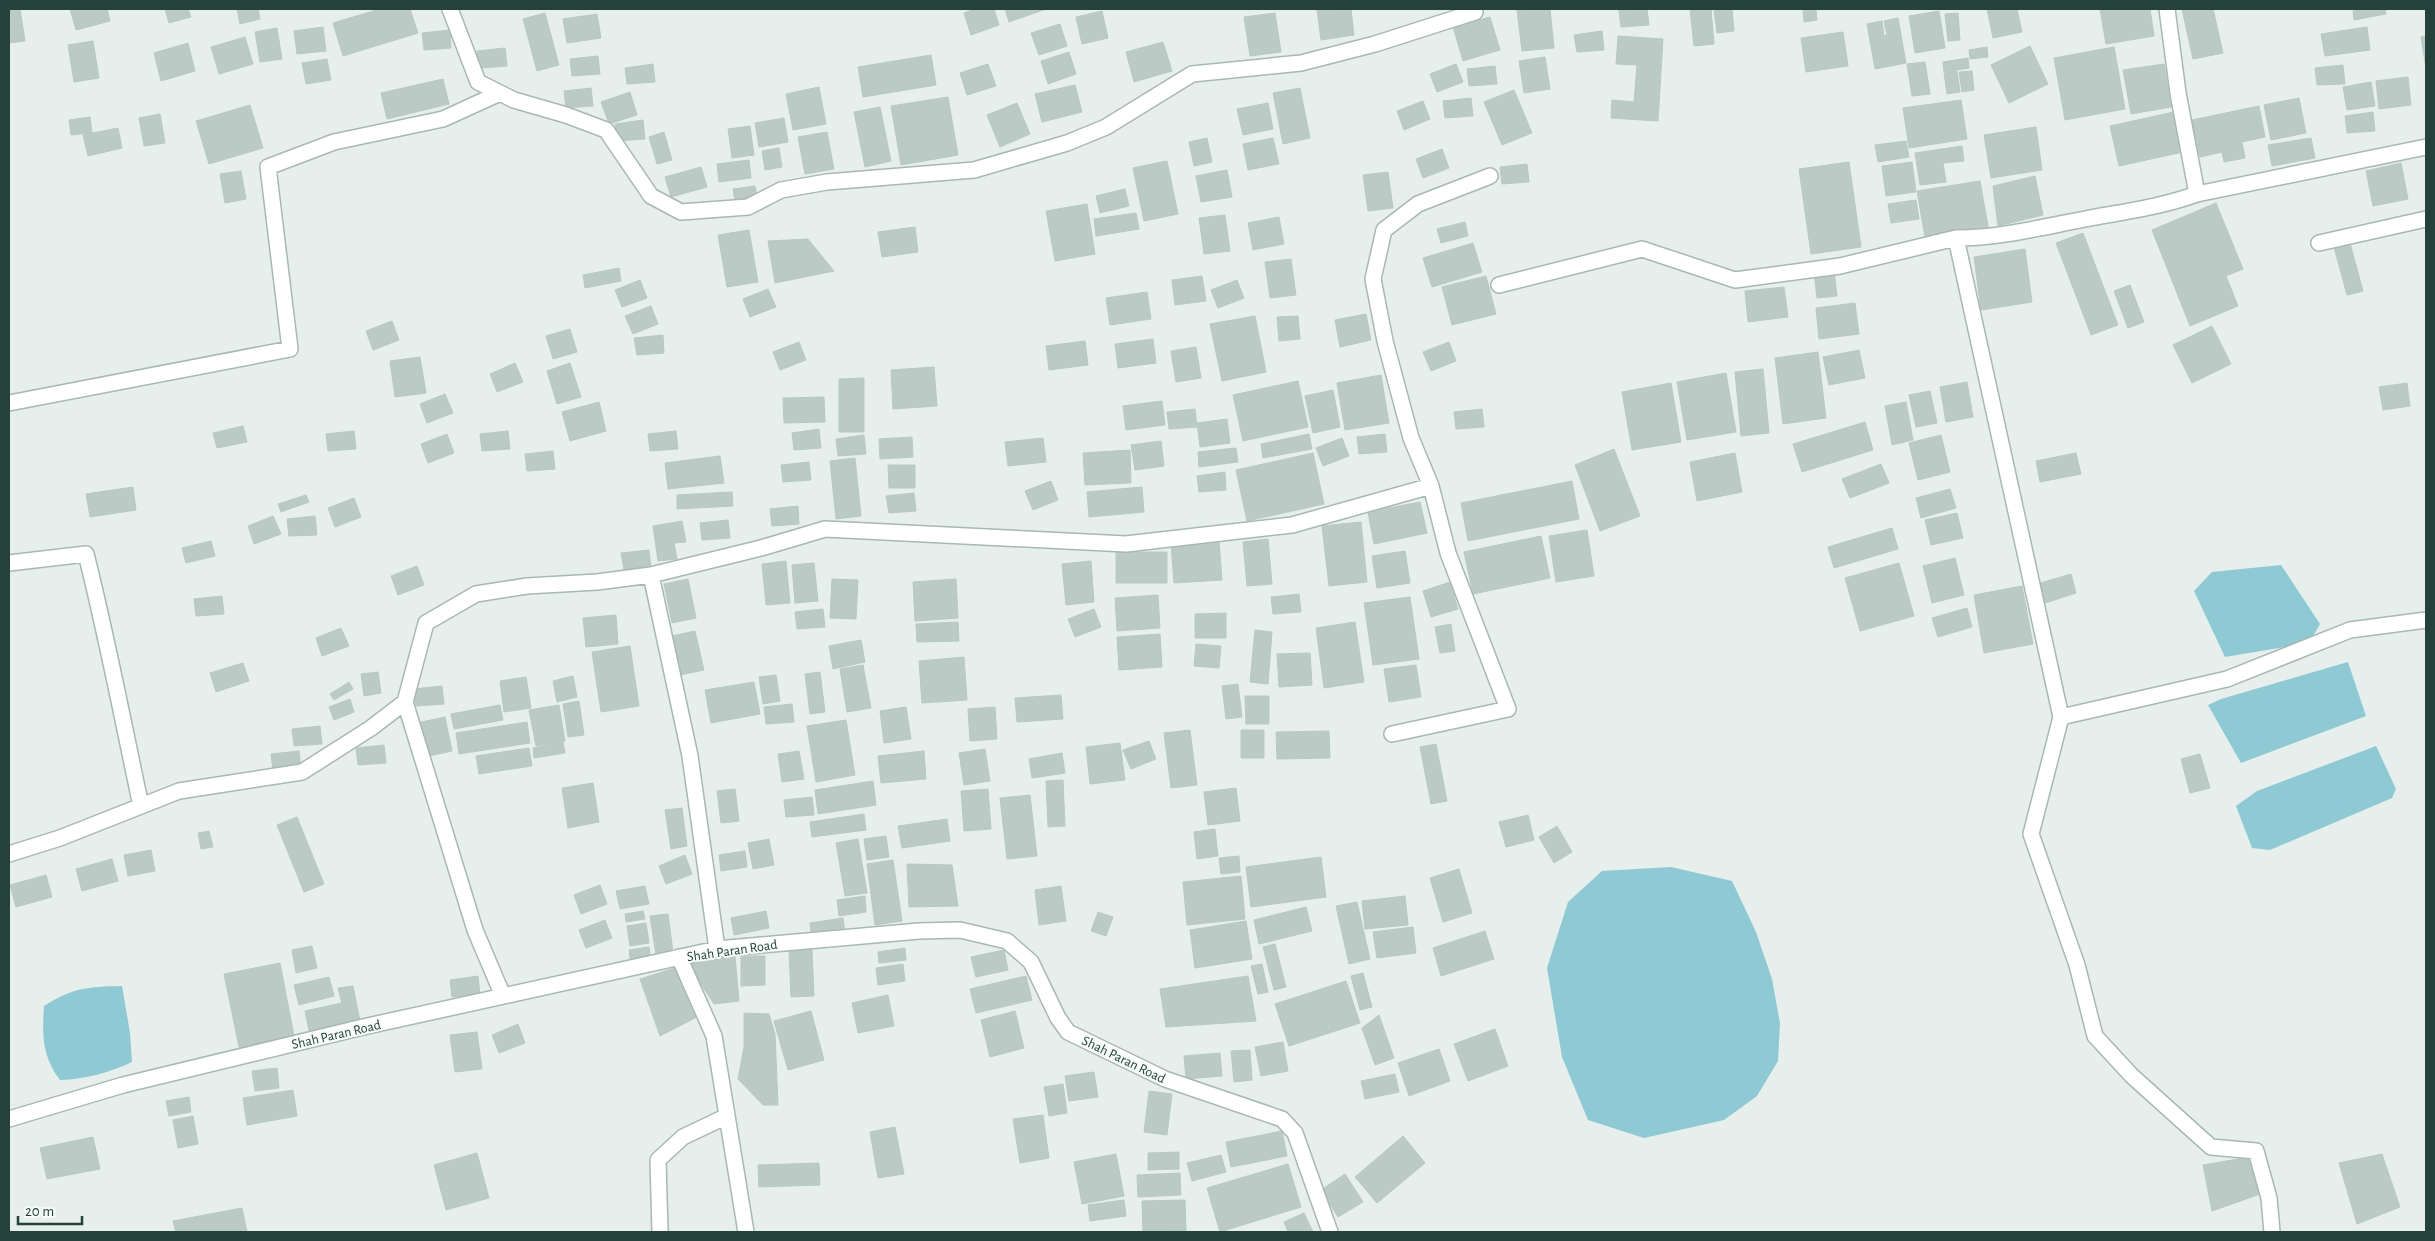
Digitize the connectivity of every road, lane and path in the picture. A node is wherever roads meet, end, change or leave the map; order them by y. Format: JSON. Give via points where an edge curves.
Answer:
{"nodes":[{"id":1,"x":450,"y":9,"type":"edge"},
{"id":2,"x":2167,"y":9,"type":"edge"},
{"id":3,"x":1475,"y":12,"type":"dead end"},
{"id":4,"x":500,"y":93,"type":"junction"},
{"id":5,"x":2426,"y":147,"type":"edge"},
{"id":6,"x":1490,"y":176,"type":"dead end"},
{"id":7,"x":2197,"y":194,"type":"junction"},
{"id":8,"x":2426,"y":219,"type":"edge"},
{"id":9,"x":1956,"y":238,"type":"junction"},
{"id":10,"x":2319,"y":243,"type":"dead end"},
{"id":11,"x":1499,"y":286,"type":"dead end"},
{"id":12,"x":9,"y":403,"type":"edge"},
{"id":13,"x":1431,"y":486,"type":"junction"},
{"id":14,"x":9,"y":563,"type":"edge"},
{"id":15,"x":651,"y":575,"type":"junction"},
{"id":16,"x":2426,"y":620,"type":"edge"},
{"id":17,"x":405,"y":702,"type":"junction"},
{"id":18,"x":2061,"y":716,"type":"junction"},
{"id":19,"x":1392,"y":734,"type":"dead end"},
{"id":20,"x":141,"y":806,"type":"junction"},
{"id":21,"x":9,"y":854,"type":"edge"},
{"id":22,"x":718,"y":949,"type":"junction"},
{"id":23,"x":679,"y":957,"type":"junction"},
{"id":24,"x":503,"y":996,"type":"junction"},
{"id":25,"x":728,"y":1116,"type":"junction"},
{"id":26,"x":9,"y":1119,"type":"edge"},
{"id":27,"x":660,"y":1232,"type":"edge"},
{"id":28,"x":746,"y":1232,"type":"edge"},
{"id":29,"x":1330,"y":1232,"type":"edge"},
{"id":30,"x":2272,"y":1232,"type":"edge"}],
"edges":[{"from":1,"to":4,"type":"street","via":[[478,82]]},
{"from":2,"to":7,"type":"street","via":[[2178,93]]},
{"from":3,"to":4,"type":"street","via":[[1375,44],[1301,63],[1192,74],[1106,127],[1067,143],[974,170],[827,182],[781,190],[748,207],[681,212],[651,196],[606,130]]},
{"from":4,"to":12,"type":"street","via":[[443,119],[334,142],[268,167],[290,349]]},
{"from":5,"to":7,"type":"street"},
{"from":6,"to":13,"type":"street","via":[[1418,204],[1384,230],[1373,279],[1385,341],[1411,438]]},
{"from":7,"to":9,"type":"street","via":[[2173,202],[2035,229]]},
{"from":8,"to":10,"type":"street"},
{"from":9,"to":11,"type":"street","via":[[1840,266],[1735,280],[1642,250]]},
{"from":9,"to":18,"type":"street"},
{"from":13,"to":15,"type":"street","via":[[1292,525],[1126,544],[825,529]]},
{"from":13,"to":19,"type":"street","via":[[1448,553],[1508,709]]},
{"from":14,"to":20,"type":"street","via":[[86,554],[108,640]]},
{"from":15,"to":17,"type":"street","via":[[476,594],[426,623]]},
{"from":15,"to":22,"type":"street","via":[[690,756]]},
{"from":16,"to":18,"type":"street","via":[[2350,630],[2227,678]]},
{"from":17,"to":20,"type":"street","via":[[302,772],[179,791]]},
{"from":17,"to":24,"type":"street","via":[[475,930]]},
{"from":18,"to":30,"type":"street","via":[[2031,834],[2077,965],[2095,1036],[2132,1076],[2211,1147],[2256,1151],[2269,1198]]},
{"from":20,"to":21,"type":"street"},
{"from":22,"to":23,"type":"street","name":"Shah Paran Road"},
{"from":22,"to":29,"type":"street","name":"Shah Paran Road","via":[[919,931],[960,930],[1007,941],[1031,962],[1068,1032],[1165,1080],[1282,1119],[1295,1133]]},
{"from":23,"to":24,"type":"street","name":"Shah Paran Road"},
{"from":23,"to":25,"type":"street","via":[[714,1036]]},
{"from":24,"to":26,"type":"street","name":"Shah Paran Road","via":[[124,1085]]},
{"from":25,"to":27,"type":"street","via":[[683,1137],[658,1160]]},
{"from":25,"to":28,"type":"street"}]}
